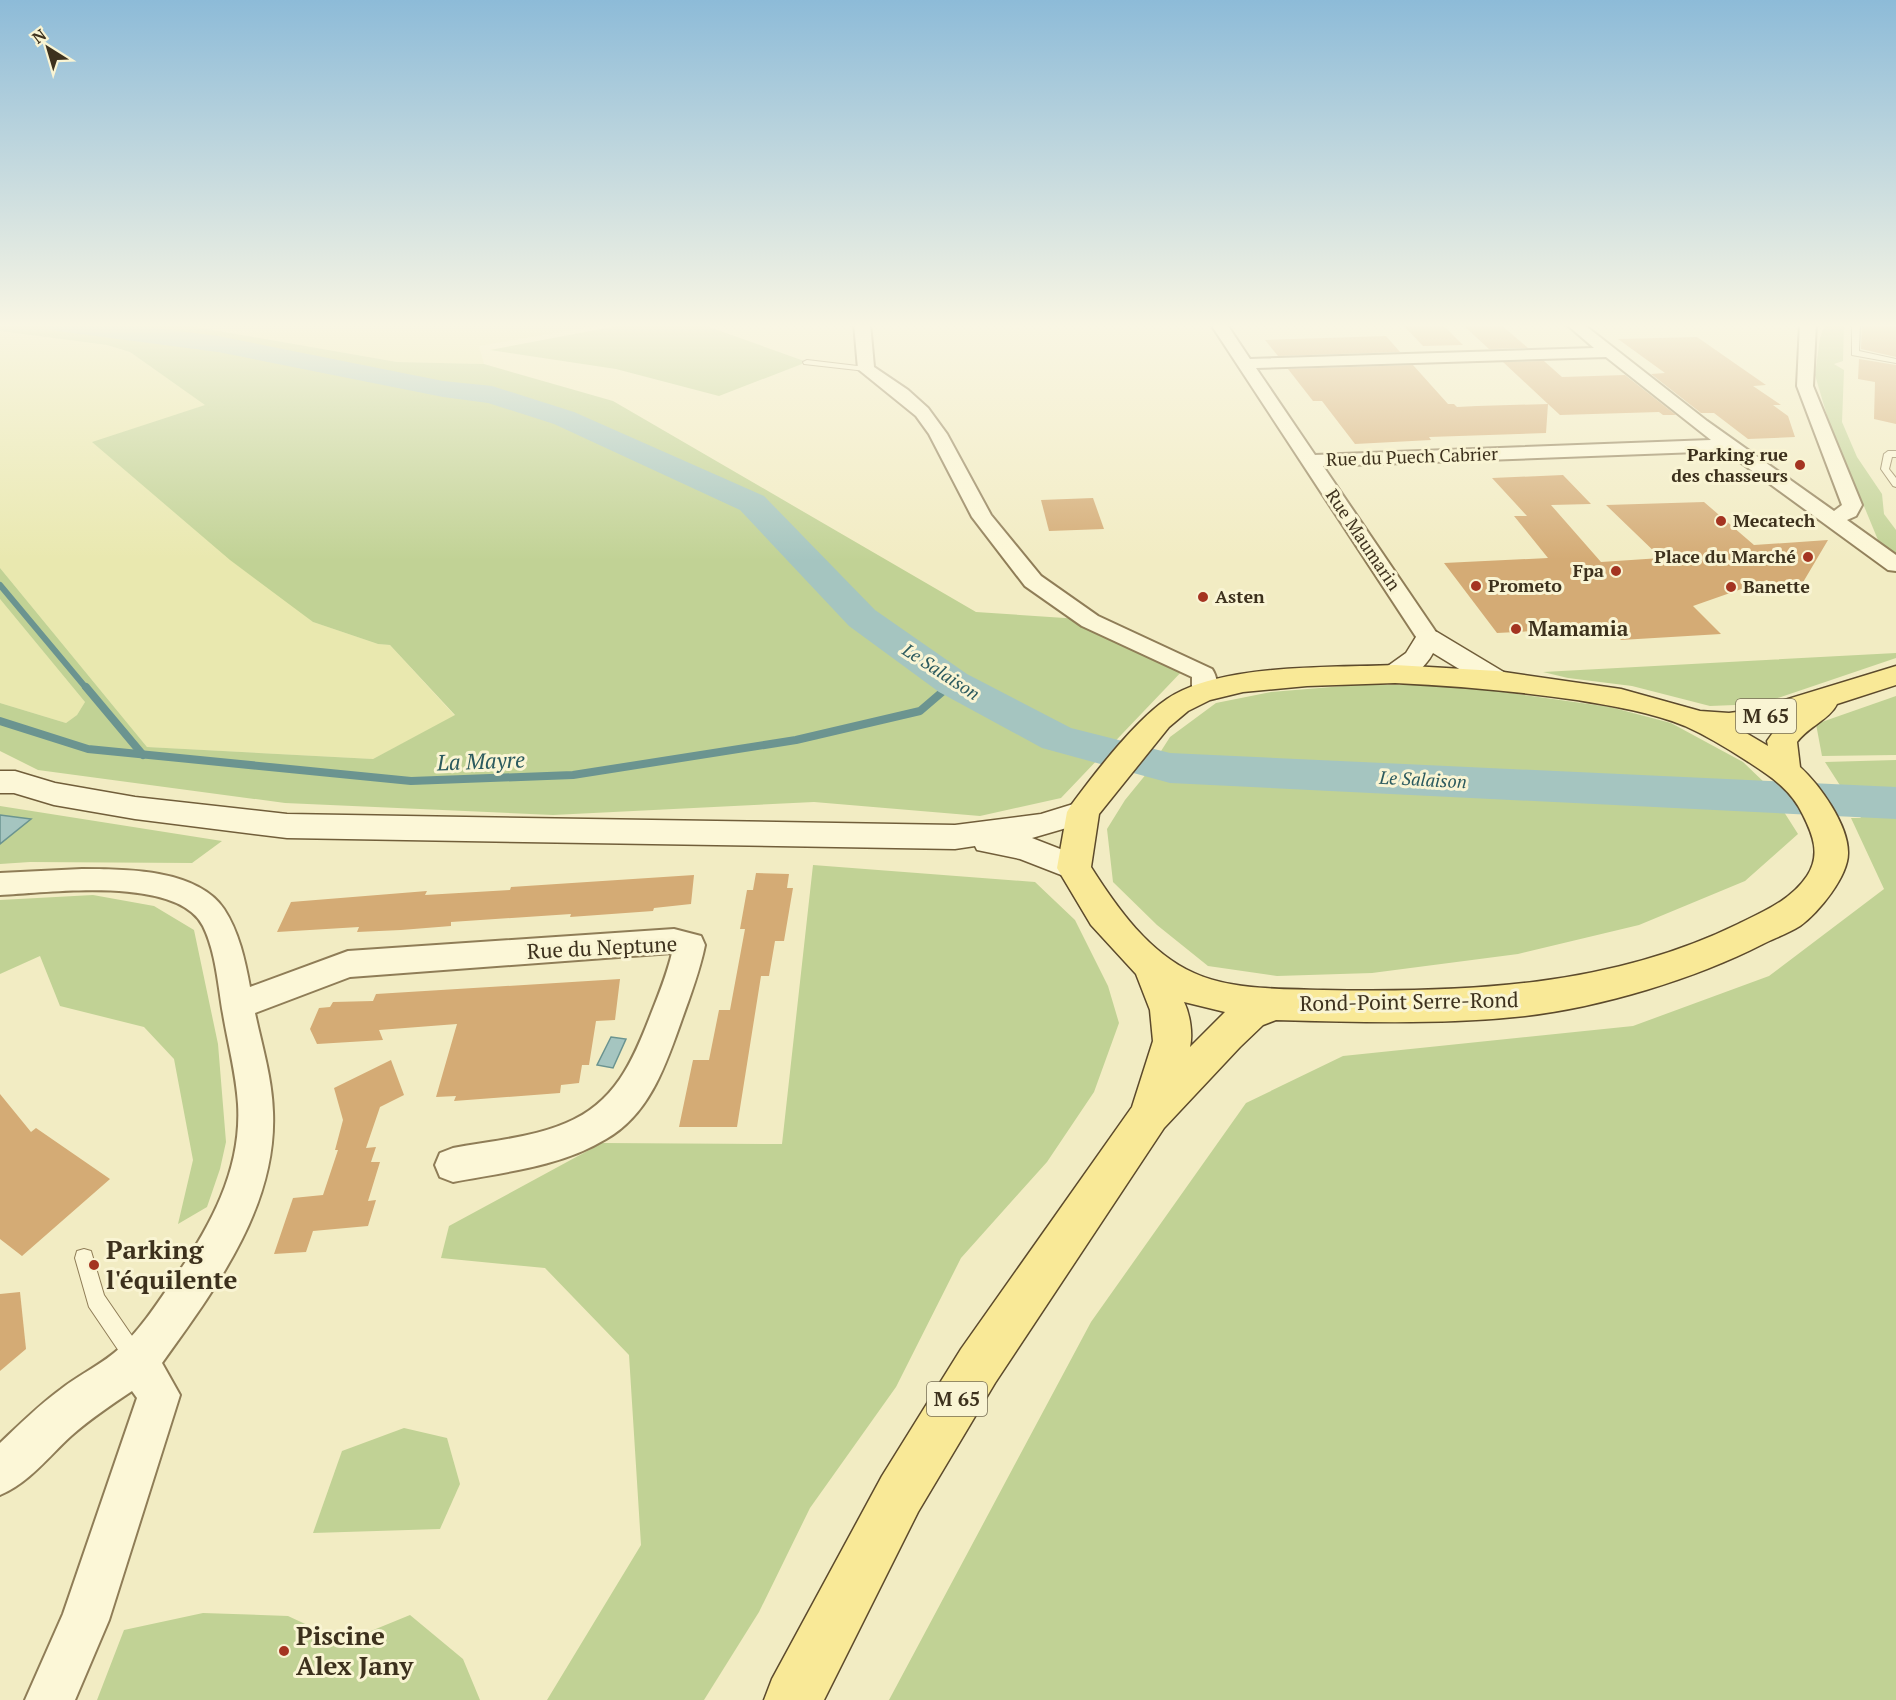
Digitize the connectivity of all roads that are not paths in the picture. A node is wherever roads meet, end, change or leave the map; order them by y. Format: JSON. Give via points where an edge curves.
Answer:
{"nodes":[{"id":1,"x":912,"y":402,"type":"edge"},
{"id":2,"x":1271,"y":402,"type":"edge"},
{"id":3,"x":1674,"y":402,"type":"edge"},
{"id":4,"x":1811,"y":402,"type":"edge"},
{"id":5,"x":1730,"y":445,"type":"junction"},
{"id":6,"x":1896,"y":454,"type":"edge"},
{"id":7,"x":1783,"y":459,"type":"dead end"},
{"id":8,"x":1310,"y":461,"type":"junction"},
{"id":9,"x":1753,"y":461,"type":"junction"},
{"id":10,"x":1896,"y":484,"type":"edge"},
{"id":11,"x":1833,"y":519,"type":"junction"},
{"id":12,"x":1896,"y":565,"type":"edge"},
{"id":13,"x":1428,"y":638,"type":"junction"},
{"id":14,"x":1395,"y":674,"type":"junction"},
{"id":15,"x":1896,"y":675,"type":"edge"},
{"id":16,"x":1497,"y":680,"type":"junction"},
{"id":17,"x":1209,"y":690,"type":"junction"},
{"id":18,"x":1838,"y":695,"type":"junction"},
{"id":19,"x":1692,"y":718,"type":"junction"},
{"id":20,"x":1792,"y":777,"type":"junction"},
{"id":21,"x":5,"y":779,"type":"edge"},
{"id":22,"x":1088,"y":805,"type":"junction"},
{"id":23,"x":955,"y":837,"type":"junction"},
{"id":24,"x":1074,"y":868,"type":"junction"},
{"id":25,"x":0,"y":884,"type":"edge"},
{"id":26,"x":1151,"y":966,"type":"junction"},
{"id":27,"x":1274,"y":1004,"type":"junction"},
{"id":28,"x":237,"y":1006,"type":"junction"},
{"id":29,"x":1150,"y":1115,"type":"junction"},
{"id":30,"x":453,"y":1165,"type":"dead end"},
{"id":31,"x":84,"y":1258,"type":"dead end"},
{"id":32,"x":137,"y":1361,"type":"junction"},
{"id":33,"x":0,"y":1473,"type":"edge"},
{"id":34,"x":50,"y":1700,"type":"edge"},
{"id":35,"x":793,"y":1700,"type":"edge"}],
"edges":[{"from":1,"to":17,"type":"street","via":[[938,434],[982,517],[1033,581],[1090,621],[1204,674],[1204,686]]},
{"from":2,"to":8,"type":"street","name":"Rue Maumarin"},
{"from":3,"to":5,"type":"street"},
{"from":4,"to":11,"type":"street","via":[[1852,505],[1849,512]]},
{"from":5,"to":8,"type":"street","name":"Rue du Puech Cabrier"},
{"from":5,"to":9,"type":"street"},
{"from":6,"to":10,"type":"lane","via":[[1888,454],[1885,469]]},
{"from":7,"to":9,"type":"lane"},
{"from":8,"to":13,"type":"street","name":"Rue Maumarin"},
{"from":9,"to":11,"type":"street"},
{"from":11,"to":12,"type":"street"},
{"from":13,"to":14,"type":"main road","via":[[1417,658]]},
{"from":13,"to":16,"type":"main road"},
{"from":14,"to":16,"type":"main road","name":"Rond-Point Serre-Rond"},
{"from":14,"to":17,"type":"main road","name":"Rond-Point Serre-Rond","via":[[1296,678]]},
{"from":15,"to":18,"type":"main road","number":"M 65"},
{"from":16,"to":19,"type":"main road","name":"Rond-Point Serre-Rond","via":[[1621,698]]},
{"from":17,"to":22,"type":"main road","name":"Rond-Point Serre-Rond","via":[[1178,705],[1160,720]]},
{"from":18,"to":19,"type":"main road","number":"M 65","via":[[1754,719],[1729,722]]},
{"from":18,"to":20,"type":"main road","number":"M 65","via":[[1795,724],[1782,741]]},
{"from":19,"to":20,"type":"main road","name":"Rond-Point Serre-Rond","via":[[1728,735]]},
{"from":20,"to":27,"type":"main road","name":"Rond-Point Serre-Rond","via":[[1814,803],[1829,835],[1832,854],[1821,883],[1788,916],[1725,947],[1630,980],[1526,1000],[1391,1007]]},
{"from":21,"to":23,"type":"main road","via":[[54,794],[135,808],[287,826]]},
{"from":22,"to":23,"type":"main road","via":[[1042,825]]},
{"from":22,"to":24,"type":"main road"},
{"from":23,"to":24,"type":"main road","via":[[1026,848]]},
{"from":24,"to":26,"type":"main road","name":"Rond-Point Serre-Rond","via":[[1103,915]]},
{"from":25,"to":28,"type":"street","via":[[131,881],[155,883],[186,894],[203,906],[218,926]]},
{"from":26,"to":27,"type":"main road","name":"Rond-Point Serre-Rond","via":[[1186,987]]},
{"from":26,"to":29,"type":"main road","number":"M 65","via":[[1169,1010],[1172,1041]]},
{"from":27,"to":29,"type":"main road","number":"M 65","via":[[1250,1014],[1226,1035]]},
{"from":28,"to":30,"type":"street","name":"Rue du Neptune","via":[[348,964],[674,941],[690,945],[651,1060],[628,1099],[605,1121],[580,1135],[535,1149]]},
{"from":28,"to":32,"type":"street","via":[[256,1113],[252,1162],[245,1188],[215,1252]]},
{"from":29,"to":35,"type":"main road","number":"M 65","via":[[972,1376],[900,1494]]},
{"from":31,"to":32,"type":"lane","via":[[96,1300]]},
{"from":32,"to":33,"type":"street","via":[[76,1404]]},
{"from":32,"to":34,"type":"street","via":[[159,1395],[85,1620]]}]}
